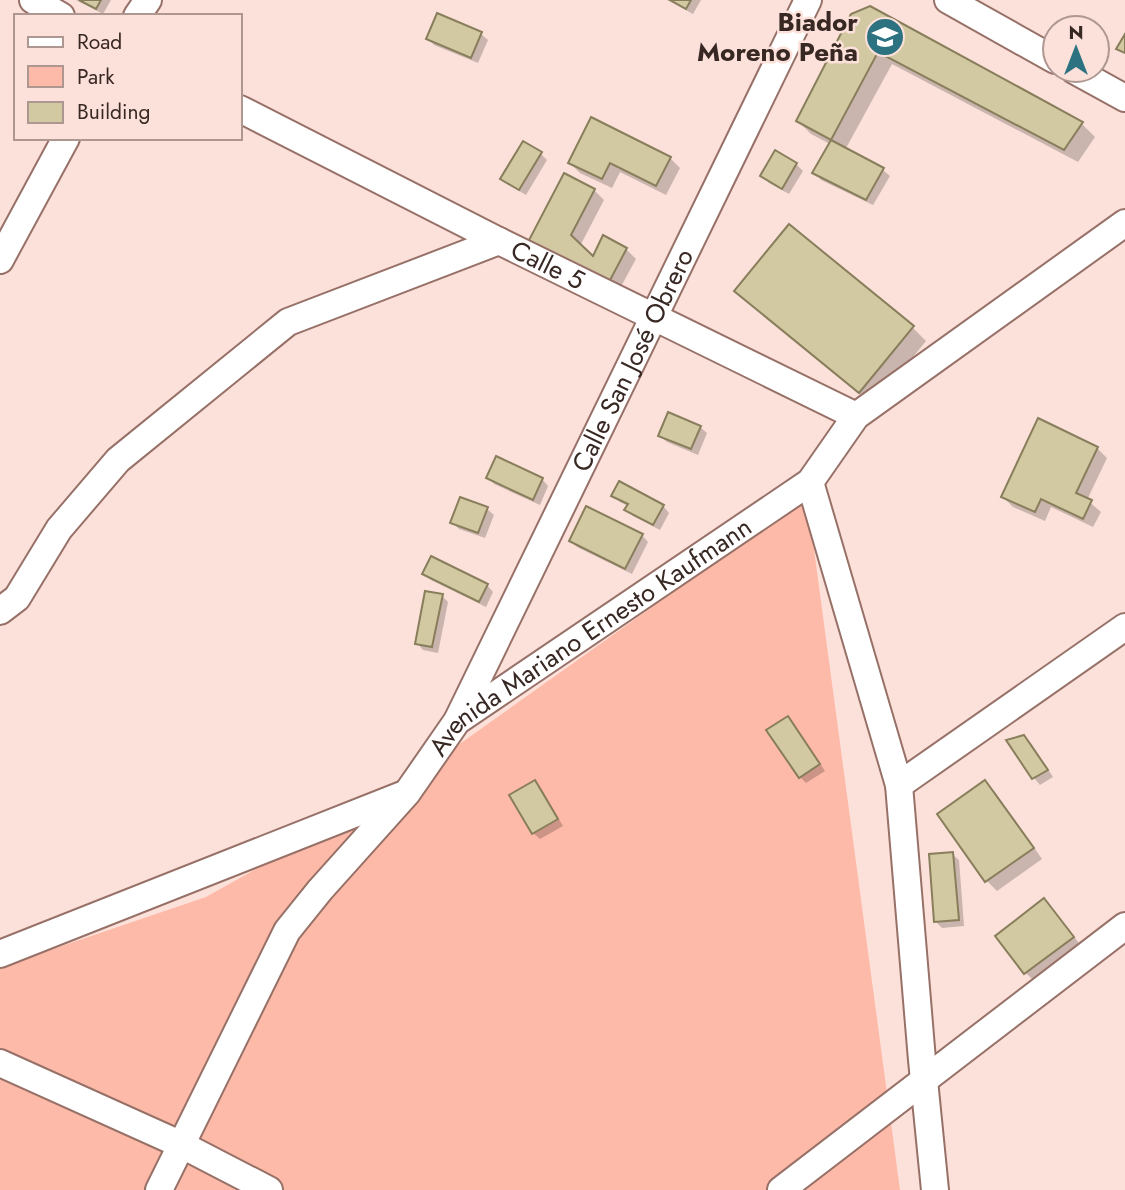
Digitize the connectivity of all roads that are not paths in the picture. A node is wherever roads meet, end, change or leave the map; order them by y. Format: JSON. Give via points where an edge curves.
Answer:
{"nodes":[{"id":1,"x":33,"y":0,"type":"edge"},
{"id":2,"x":808,"y":0,"type":"edge"},
{"id":3,"x":948,"y":0,"type":"edge"},
{"id":4,"x":58,"y":14,"type":"edge"},
{"id":5,"x":1041,"y":52,"type":"edge"},
{"id":6,"x":1100,"y":84,"type":"edge"},
{"id":7,"x":1125,"y":98,"type":"edge"},
{"id":8,"x":242,"y":110,"type":"edge"},
{"id":9,"x":65,"y":140,"type":"edge"},
{"id":10,"x":1125,"y":223,"type":"edge"},
{"id":11,"x":499,"y":241,"type":"junction"},
{"id":12,"x":0,"y":260,"type":"edge"},
{"id":13,"x":654,"y":317,"type":"junction"},
{"id":14,"x":856,"y":416,"type":"junction"},
{"id":15,"x":810,"y":482,"type":"junction"},
{"id":16,"x":0,"y":611,"type":"edge"},
{"id":17,"x":1125,"y":627,"type":"edge"},
{"id":18,"x":457,"y":721,"type":"junction"},
{"id":19,"x":899,"y":785,"type":"junction"},
{"id":20,"x":407,"y":793,"type":"junction"},
{"id":21,"x":1125,"y":926,"type":"edge"},
{"id":22,"x":0,"y":954,"type":"edge"},
{"id":23,"x":0,"y":1063,"type":"edge"},
{"id":24,"x":924,"y":1080,"type":"junction"},
{"id":25,"x":182,"y":1145,"type":"junction"},
{"id":26,"x":159,"y":1190,"type":"edge"},
{"id":27,"x":269,"y":1190,"type":"edge"},
{"id":28,"x":781,"y":1190,"type":"edge"},
{"id":29,"x":935,"y":1190,"type":"edge"}],
"edges":[{"from":1,"to":4,"type":"street"},
{"from":2,"to":13,"type":"street","name":"Calle San José Obrero"},
{"from":3,"to":5,"type":"street"},
{"from":6,"to":7,"type":"street"},
{"from":8,"to":11,"type":"street","name":"Calle 5"},
{"from":9,"to":12,"type":"street"},
{"from":10,"to":14,"type":"street","name":"Avenida Mariano Ernesto Kaufmann"},
{"from":11,"to":13,"type":"street","name":"Calle 5"},
{"from":11,"to":16,"type":"street","via":[[288,322],[118,460],[59,529],[18,598]]},
{"from":13,"to":14,"type":"street","name":"Calle 5"},
{"from":13,"to":18,"type":"street","name":"Calle San José Obrero"},
{"from":14,"to":15,"type":"street","name":"Avenida Mariano Ernesto Kaufmann"},
{"from":15,"to":18,"type":"street","name":"Avenida Mariano Ernesto Kaufmann"},
{"from":15,"to":19,"type":"street"},
{"from":17,"to":19,"type":"street"},
{"from":18,"to":20,"type":"street","name":"Avenida Mariano Ernesto Kaufmann"},
{"from":19,"to":24,"type":"street"},
{"from":20,"to":22,"type":"street"},
{"from":20,"to":25,"type":"street","name":"Avenida Mariano Ernesto Kaufmann","via":[[287,931]]},
{"from":21,"to":24,"type":"street"},
{"from":23,"to":25,"type":"street"},
{"from":24,"to":28,"type":"street"},
{"from":24,"to":29,"type":"street"},
{"from":25,"to":26,"type":"street","name":"Avenida Mariano Ernesto Kaufmann"},
{"from":25,"to":27,"type":"street"}]}
